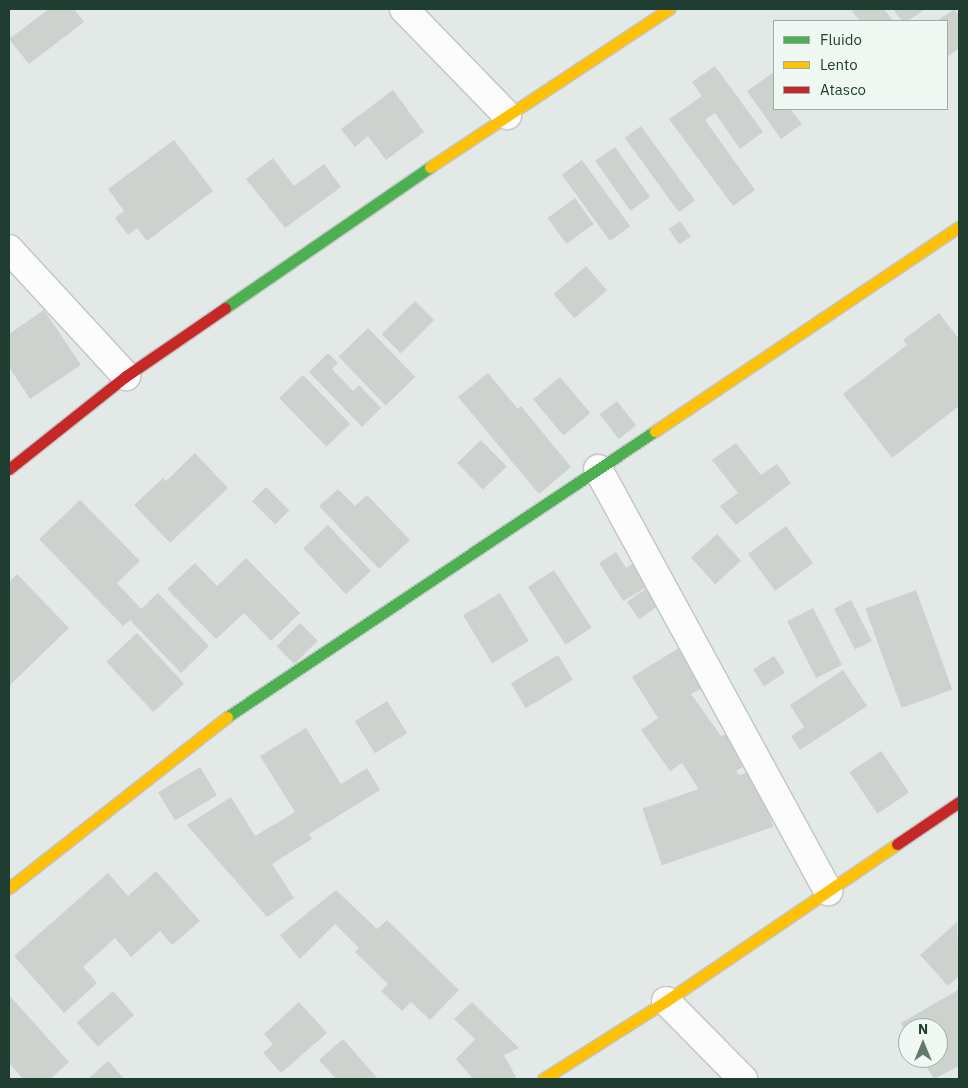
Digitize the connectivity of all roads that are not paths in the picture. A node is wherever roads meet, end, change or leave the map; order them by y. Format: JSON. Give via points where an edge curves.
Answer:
{"nodes":[{"id":1,"x":404,"y":9,"type":"edge"},
{"id":2,"x":669,"y":9,"type":"edge"},
{"id":3,"x":507,"y":115,"type":"junction"},
{"id":4,"x":959,"y":227,"type":"edge"},
{"id":5,"x":9,"y":249,"type":"edge"},
{"id":6,"x":126,"y":376,"type":"junction"},
{"id":7,"x":9,"y":469,"type":"edge"},
{"id":8,"x":598,"y":469,"type":"junction"},
{"id":9,"x":959,"y":802,"type":"edge"},
{"id":10,"x":9,"y":888,"type":"edge"},
{"id":11,"x":828,"y":891,"type":"junction"},
{"id":12,"x":666,"y":1001,"type":"junction"},
{"id":13,"x":543,"y":1079,"type":"edge"},
{"id":14,"x":743,"y":1079,"type":"edge"}],
"edges":[{"from":1,"to":3,"type":"street"},
{"from":2,"to":3,"type":"street"},
{"from":3,"to":6,"type":"street"},
{"from":4,"to":8,"type":"street"},
{"from":5,"to":6,"type":"street"},
{"from":6,"to":7,"type":"street"},
{"from":8,"to":10,"type":"street","via":[[211,728],[18,874]]},
{"from":8,"to":11,"type":"street"},
{"from":9,"to":11,"type":"street"},
{"from":11,"to":12,"type":"street"},
{"from":12,"to":13,"type":"street"},
{"from":12,"to":14,"type":"street"}]}
